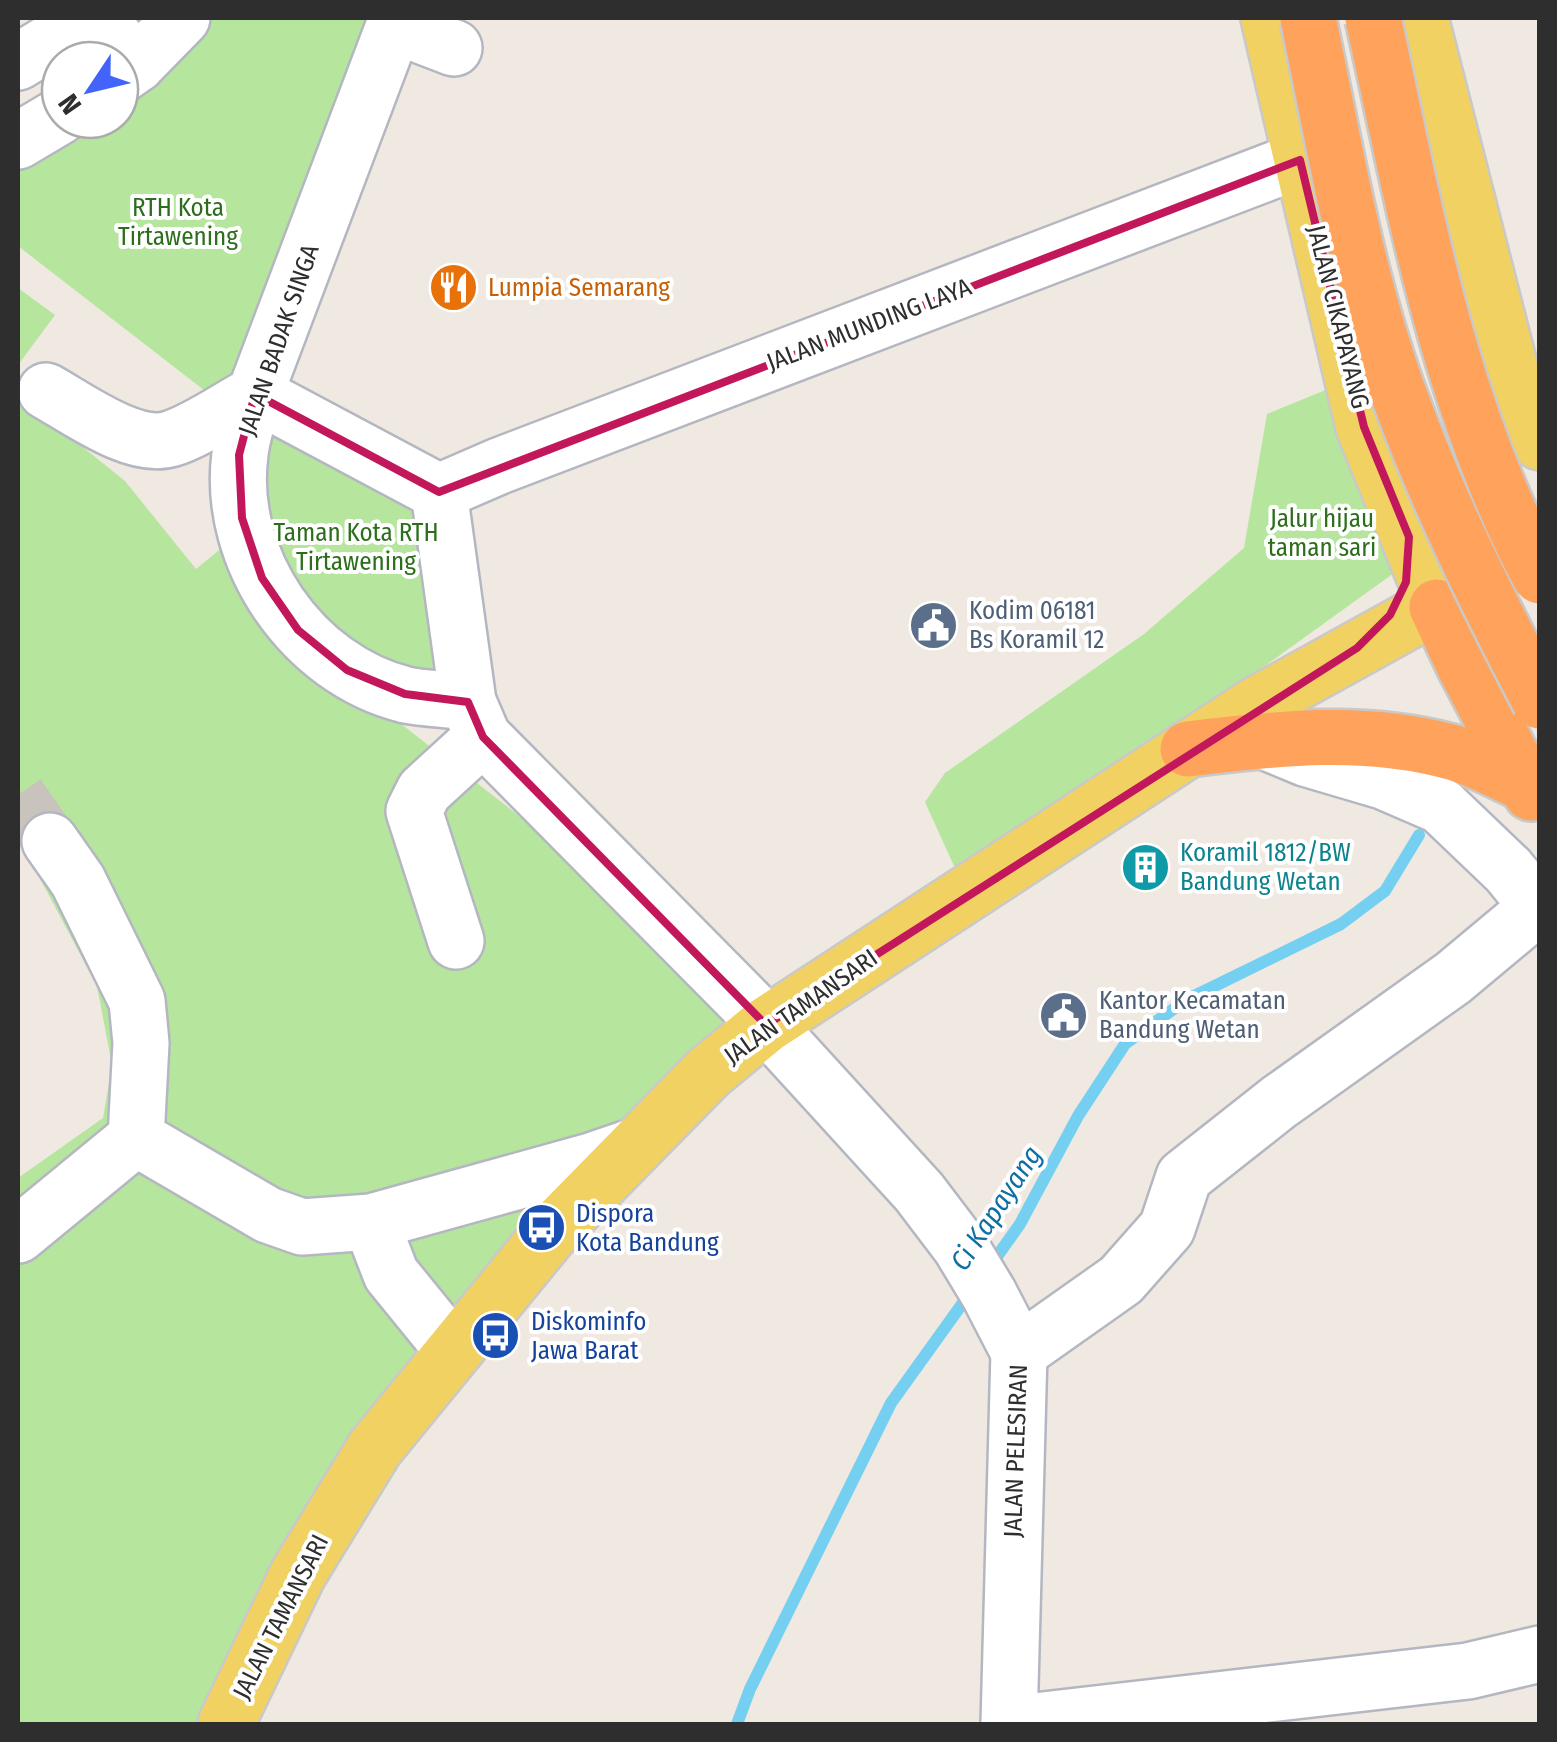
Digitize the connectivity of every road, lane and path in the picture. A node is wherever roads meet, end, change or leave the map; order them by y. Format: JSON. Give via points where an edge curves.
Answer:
{"nodes":[{"id":1,"x":182,"y":18,"type":"edge"},
{"id":2,"x":1269,"y":18,"type":"edge"},
{"id":3,"x":1308,"y":18,"type":"edge"},
{"id":4,"x":1373,"y":18,"type":"edge"},
{"id":5,"x":1420,"y":18,"type":"edge"},
{"id":6,"x":395,"y":21,"type":"edge"},
{"id":7,"x":54,"y":40,"type":"edge"},
{"id":8,"x":112,"y":40,"type":"edge"},
{"id":9,"x":454,"y":48,"type":"dead end"},
{"id":10,"x":40,"y":49,"type":"edge"},
{"id":11,"x":140,"y":58,"type":"edge"},
{"id":12,"x":18,"y":62,"type":"edge"},
{"id":13,"x":40,"y":128,"type":"edge"},
{"id":14,"x":18,"y":141,"type":"edge"},
{"id":15,"x":1300,"y":160,"type":"junction"},
{"id":16,"x":46,"y":392,"type":"dead end"},
{"id":17,"x":255,"y":394,"type":"junction"},
{"id":18,"x":1540,"y":442,"type":"edge"},
{"id":19,"x":438,"y":492,"type":"junction"},
{"id":20,"x":1409,"y":537,"type":"junction"},
{"id":21,"x":1540,"y":548,"type":"edge"},
{"id":22,"x":1540,"y":576,"type":"edge"},
{"id":23,"x":1438,"y":606,"type":"junction"},
{"id":24,"x":1357,"y":648,"type":"junction"},
{"id":25,"x":1540,"y":701,"type":"edge"},
{"id":26,"x":476,"y":719,"type":"junction"},
{"id":27,"x":1262,"y":740,"type":"junction"},
{"id":28,"x":1188,"y":748,"type":"junction"},
{"id":29,"x":1533,"y":797,"type":"edge"},
{"id":30,"x":50,"y":841,"type":"tunnel mouth"},
{"id":31,"x":1539,"y":908,"type":"edge"},
{"id":32,"x":456,"y":940,"type":"dead end"},
{"id":33,"x":766,"y":1025,"type":"junction"},
{"id":34,"x":136,"y":1138,"type":"junction"},
{"id":35,"x":635,"y":1146,"type":"junction"},
{"id":36,"x":371,"y":1222,"type":"junction"},
{"id":37,"x":18,"y":1235,"type":"edge"},
{"id":38,"x":456,"y":1347,"type":"junction"},
{"id":39,"x":1019,"y":1352,"type":"junction"},
{"id":40,"x":1540,"y":1654,"type":"edge"},
{"id":41,"x":226,"y":1724,"type":"edge"},
{"id":42,"x":1009,"y":1724,"type":"edge"}],
"edges":[{"from":1,"to":11,"type":"street"},
{"from":2,"to":15,"type":"main road","name":"JALAN CIKAPAYANG"},
{"from":3,"to":25,"type":"highway","bridge":true,"via":[[1360,266],[1401,402],[1470,565]]},
{"from":4,"to":22,"type":"highway","bridge":true,"via":[[1461,393],[1514,529]]},
{"from":5,"to":18,"type":"main road","via":[[1512,376]]},
{"from":6,"to":9,"type":"street"},
{"from":6,"to":17,"type":"street","name":"JALAN BADAK SINGA"},
{"from":7,"to":8,"type":"street","via":[[90,18],[102,22]]},
{"from":10,"to":12,"type":"street"},
{"from":13,"to":14,"type":"street"},
{"from":15,"to":19,"type":"street","name":"JALAN MUNDING LAYA"},
{"from":15,"to":20,"type":"main road","name":"JALAN CIKAPAYANG","via":[[1364,427]]},
{"from":16,"to":17,"type":"street","via":[[149,440],[170,439]]},
{"from":17,"to":19,"type":"street"},
{"from":17,"to":26,"type":"street","name":"JALAN BADAK SINGA","via":[[239,455],[242,518],[262,578],[298,630],[346,670]]},
{"from":19,"to":26,"type":"street"},
{"from":20,"to":23,"type":"main road","name":"JALAN CIKAPAYANG"},
{"from":20,"to":24,"type":"main road","via":[[1406,582],[1390,615]]},
{"from":21,"to":23,"type":"main road","name":"JALAN TAMANSARI"},
{"from":23,"to":24,"type":"main road","name":"JALAN TAMANSARI"},
{"from":23,"to":29,"type":"highway"},
{"from":24,"to":28,"type":"main road","name":"JALAN TAMANSARI"},
{"from":26,"to":32,"type":"street","via":[[414,811]]},
{"from":26,"to":33,"type":"street"},
{"from":27,"to":28,"type":"highway"},
{"from":27,"to":29,"type":"highway","via":[[1386,738],[1458,754]]},
{"from":27,"to":31,"type":"street","via":[[1441,806]]},
{"from":28,"to":33,"type":"main road","name":"JALAN TAMANSARI"},
{"from":30,"to":34,"type":"street","via":[[78,881],[137,1001]]},
{"from":31,"to":39,"type":"street","via":[[1184,1177],[1167,1228],[1121,1280]]},
{"from":33,"to":35,"type":"main road","name":"JALAN TAMANSARI"},
{"from":33,"to":39,"type":"street","name":"JALAN PELESIRAN","via":[[919,1192],[977,1275]]},
{"from":34,"to":36,"type":"street","via":[[268,1215],[302,1227]]},
{"from":34,"to":37,"type":"street"},
{"from":35,"to":36,"type":"street"},
{"from":35,"to":38,"type":"main road","name":"JALAN TAMANSARI","via":[[538,1246]]},
{"from":36,"to":38,"type":"street","via":[[391,1274]]},
{"from":38,"to":41,"type":"main road","name":"JALAN TAMANSARI","via":[[375,1448],[298,1574]]},
{"from":39,"to":42,"type":"street","name":"JALAN PELESIRAN"},
{"from":40,"to":42,"type":"street","via":[[1468,1671]]}]}
